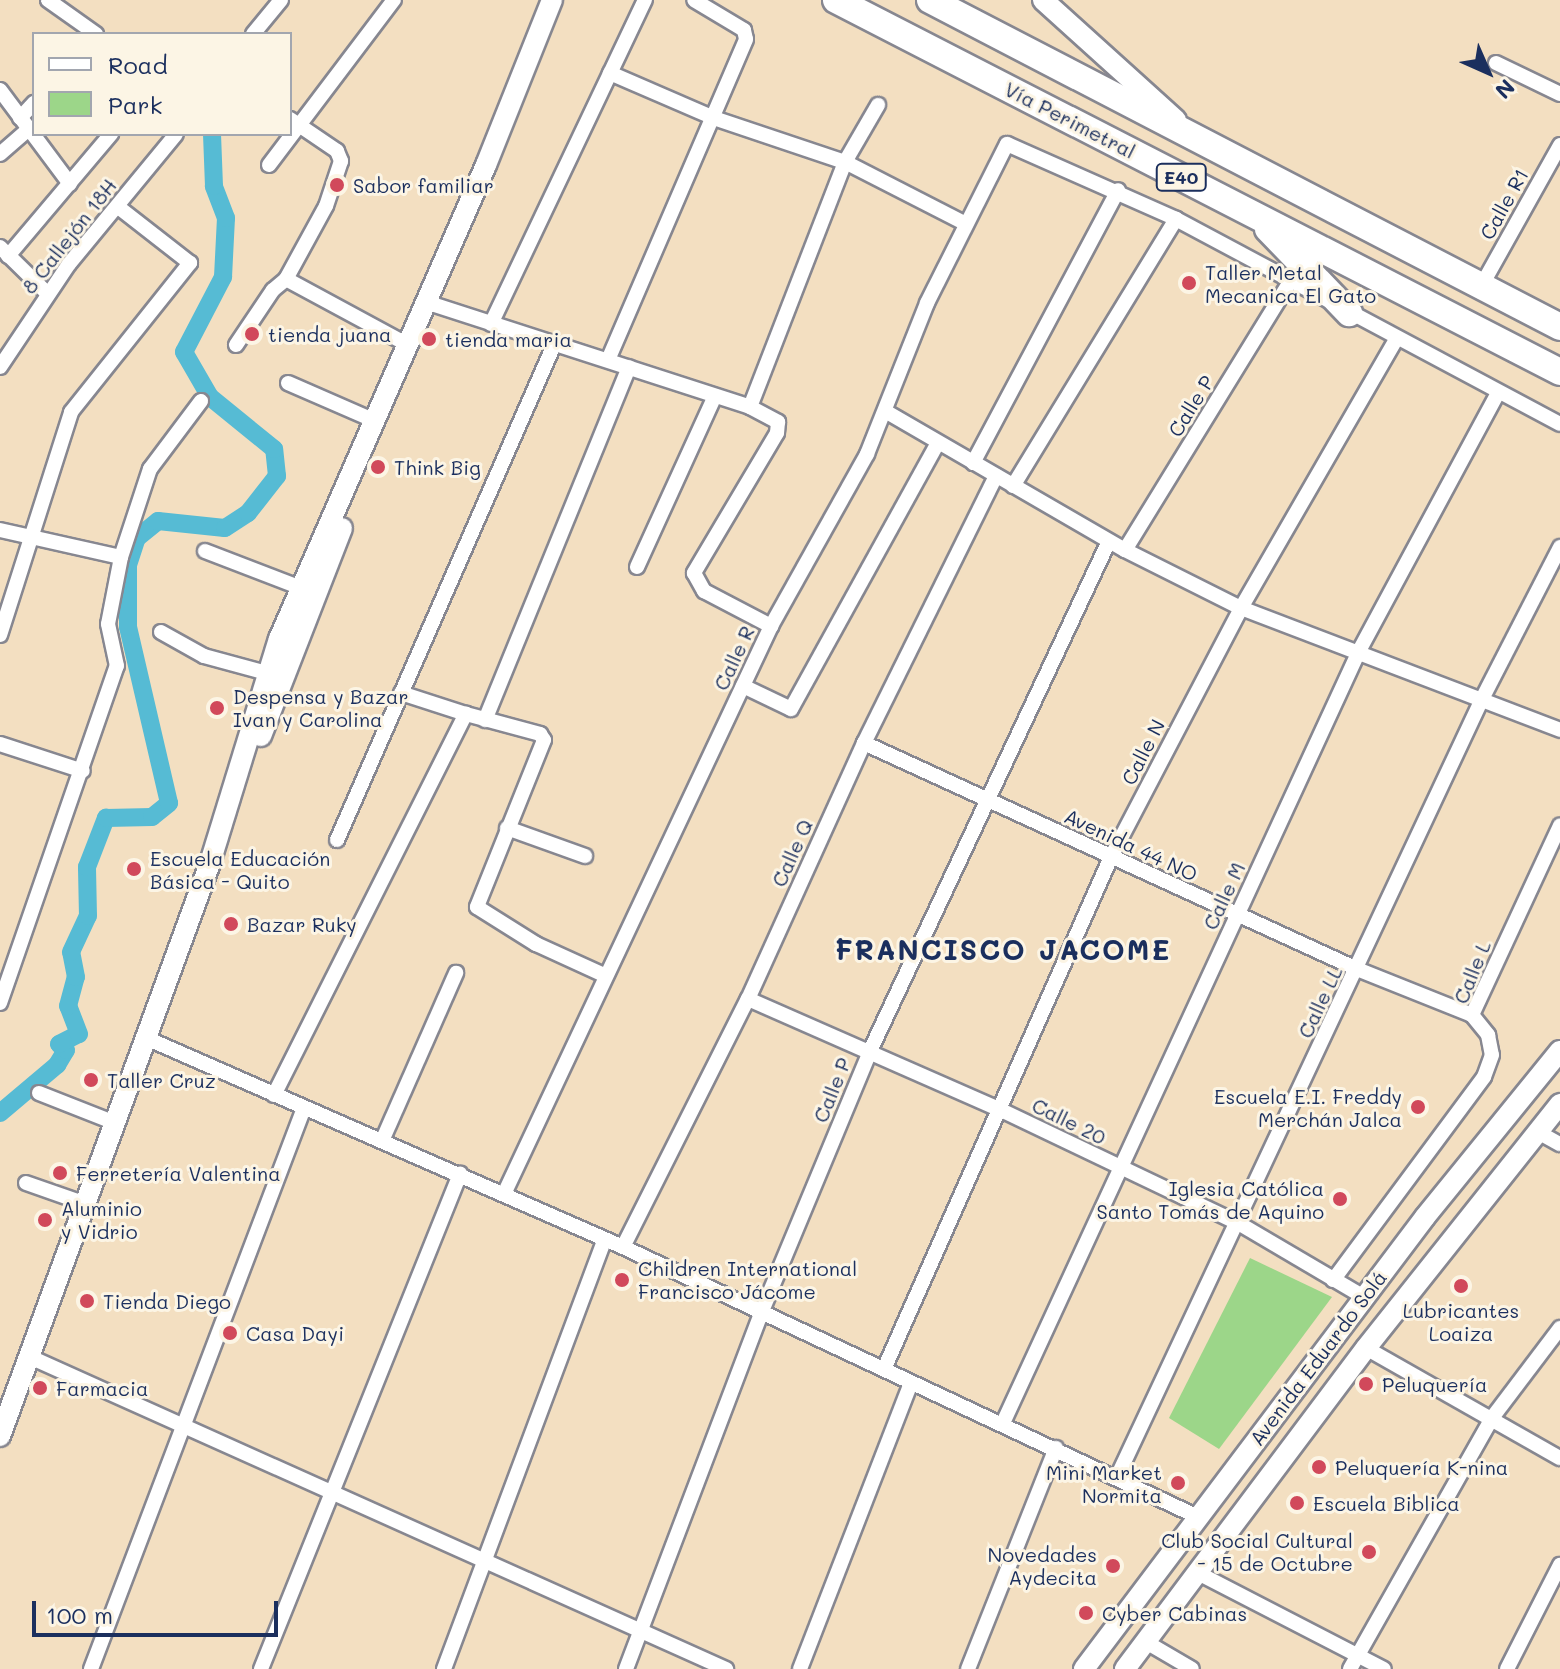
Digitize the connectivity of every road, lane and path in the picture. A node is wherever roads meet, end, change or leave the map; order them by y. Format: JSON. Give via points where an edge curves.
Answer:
{"nodes":[{"id":1,"x":48,"y":0,"type":"edge"},
{"id":2,"x":281,"y":0,"type":"edge"},
{"id":3,"x":394,"y":0,"type":"edge"},
{"id":4,"x":552,"y":0,"type":"edge"},
{"id":5,"x":645,"y":0,"type":"edge"},
{"id":6,"x":694,"y":0,"type":"edge"},
{"id":7,"x":836,"y":0,"type":"edge"},
{"id":8,"x":930,"y":0,"type":"edge"},
{"id":9,"x":1043,"y":0,"type":"edge"},
{"id":10,"x":93,"y":32,"type":"edge"},
{"id":11,"x":255,"y":32,"type":"edge"},
{"id":12,"x":1496,"y":63,"type":"dead end"},
{"id":13,"x":610,"y":73,"type":"junction"},
{"id":14,"x":0,"y":90,"type":"edge"},
{"id":15,"x":1560,"y":94,"type":"edge"},
{"id":16,"x":878,"y":105,"type":"dead end"},
{"id":17,"x":32,"y":108,"type":"edge"},
{"id":18,"x":714,"y":118,"type":"junction"},
{"id":19,"x":295,"y":123,"type":"edge"},
{"id":20,"x":25,"y":124,"type":"junction"},
{"id":21,"x":32,"y":133,"type":"edge"},
{"id":22,"x":34,"y":136,"type":"edge"},
{"id":23,"x":109,"y":136,"type":"edge"},
{"id":24,"x":174,"y":136,"type":"edge"},
{"id":25,"x":287,"y":136,"type":"edge"},
{"id":26,"x":1197,"y":139,"type":"junction"},
{"id":27,"x":1560,"y":145,"type":"edge"},
{"id":28,"x":0,"y":154,"type":"edge"},
{"id":29,"x":845,"y":162,"type":"junction"},
{"id":30,"x":269,"y":165,"type":"dead end"},
{"id":31,"x":486,"y":165,"type":"junction"},
{"id":32,"x":70,"y":184,"type":"junction"},
{"id":33,"x":1118,"y":190,"type":"junction"},
{"id":34,"x":118,"y":207,"type":"junction"},
{"id":35,"x":1258,"y":217,"type":"junction"},
{"id":36,"x":1176,"y":219,"type":"junction"},
{"id":37,"x":966,"y":224,"type":"junction"},
{"id":38,"x":4,"y":252,"type":"edge"},
{"id":39,"x":286,"y":279,"type":"junction"},
{"id":40,"x":1290,"y":282,"type":"junction"},
{"id":41,"x":1483,"y":283,"type":"junction"},
{"id":42,"x":47,"y":293,"type":"junction"},
{"id":43,"x":435,"y":305,"type":"junction"},
{"id":44,"x":1349,"y":313,"type":"junction"},
{"id":45,"x":491,"y":324,"type":"junction"},
{"id":46,"x":1560,"y":327,"type":"edge"},
{"id":47,"x":1396,"y":340,"type":"junction"},
{"id":48,"x":406,"y":344,"type":"junction"},
{"id":49,"x":236,"y":345,"type":"dead end"},
{"id":50,"x":554,"y":345,"type":"junction"},
{"id":51,"x":608,"y":360,"type":"junction"},
{"id":52,"x":0,"y":367,"type":"edge"},
{"id":53,"x":629,"y":367,"type":"junction"},
{"id":54,"x":1560,"y":372,"type":"edge"},
{"id":55,"x":288,"y":383,"type":"dead end"},
{"id":56,"x":1498,"y":393,"type":"junction"},
{"id":57,"x":715,"y":396,"type":"junction"},
{"id":58,"x":201,"y":401,"type":"dead end"},
{"id":59,"x":750,"y":407,"type":"junction"},
{"id":60,"x":885,"y":411,"type":"junction"},
{"id":61,"x":373,"y":420,"type":"junction"},
{"id":62,"x":1560,"y":424,"type":"edge"},
{"id":63,"x":938,"y":443,"type":"junction"},
{"id":64,"x":973,"y":463,"type":"junction"},
{"id":65,"x":996,"y":476,"type":"junction"},
{"id":66,"x":1013,"y":486,"type":"junction"},
{"id":67,"x":343,"y":510,"type":"junction"},
{"id":68,"x":0,"y":530,"type":"edge"},
{"id":69,"x":29,"y":538,"type":"junction"},
{"id":70,"x":1109,"y":541,"type":"junction"},
{"id":71,"x":1560,"y":547,"type":"edge"},
{"id":72,"x":1125,"y":550,"type":"junction"},
{"id":73,"x":205,"y":551,"type":"dead end"},
{"id":74,"x":121,"y":557,"type":"junction"},
{"id":75,"x":637,"y":567,"type":"dead end"},
{"id":76,"x":299,"y":587,"type":"junction"},
{"id":77,"x":1241,"y":608,"type":"junction"},
{"id":78,"x":771,"y":626,"type":"junction"},
{"id":79,"x":161,"y":632,"type":"dead end"},
{"id":80,"x":0,"y":635,"type":"edge"},
{"id":81,"x":1359,"y":651,"type":"junction"},
{"id":82,"x":267,"y":673,"type":"junction"},
{"id":83,"x":743,"y":686,"type":"junction"},
{"id":84,"x":401,"y":693,"type":"junction"},
{"id":85,"x":1482,"y":699,"type":"junction"},
{"id":86,"x":466,"y":714,"type":"junction"},
{"id":87,"x":485,"y":720,"type":"junction"},
{"id":88,"x":1560,"y":730,"type":"edge"},
{"id":89,"x":864,"y":743,"type":"junction"},
{"id":90,"x":0,"y":744,"type":"edge"},
{"id":91,"x":83,"y":771,"type":"junction"},
{"id":92,"x":989,"y":801,"type":"junction"},
{"id":93,"x":1560,"y":825,"type":"edge"},
{"id":94,"x":507,"y":828,"type":"junction"},
{"id":95,"x":337,"y":840,"type":"dead end"},
{"id":96,"x":585,"y":856,"type":"dead end"},
{"id":97,"x":1111,"y":857,"type":"junction"},
{"id":98,"x":210,"y":863,"type":"junction"},
{"id":99,"x":1237,"y":915,"type":"junction"},
{"id":100,"x":1357,"y":969,"type":"junction"},
{"id":101,"x":456,"y":973,"type":"dead end"},
{"id":102,"x":604,"y":975,"type":"junction"},
{"id":103,"x":748,"y":999,"type":"junction"},
{"id":104,"x":0,"y":1003,"type":"edge"},
{"id":105,"x":1472,"y":1015,"type":"junction"},
{"id":106,"x":146,"y":1038,"type":"junction"},
{"id":107,"x":870,"y":1051,"type":"junction"},
{"id":108,"x":1560,"y":1051,"type":"edge"},
{"id":109,"x":39,"y":1093,"type":"dead end"},
{"id":110,"x":274,"y":1095,"type":"junction"},
{"id":111,"x":1560,"y":1104,"type":"edge"},
{"id":112,"x":304,"y":1108,"type":"junction"},
{"id":113,"x":1001,"y":1110,"type":"junction"},
{"id":114,"x":115,"y":1123,"type":"junction"},
{"id":115,"x":1538,"y":1132,"type":"junction"},
{"id":116,"x":382,"y":1141,"type":"junction"},
{"id":117,"x":1560,"y":1144,"type":"edge"},
{"id":118,"x":1121,"y":1169,"type":"junction"},
{"id":119,"x":460,"y":1174,"type":"junction"},
{"id":120,"x":26,"y":1183,"type":"dead end"},
{"id":121,"x":504,"y":1194,"type":"junction"},
{"id":122,"x":86,"y":1204,"type":"junction"},
{"id":123,"x":1425,"y":1217,"type":"junction"},
{"id":124,"x":1240,"y":1224,"type":"junction"},
{"id":125,"x":1454,"y":1237,"type":"junction"},
{"id":126,"x":604,"y":1241,"type":"junction"},
{"id":127,"x":623,"y":1247,"type":"junction"},
{"id":128,"x":1333,"y":1280,"type":"junction"},
{"id":129,"x":1364,"y":1297,"type":"junction"},
{"id":130,"x":762,"y":1311,"type":"junction"},
{"id":131,"x":1560,"y":1328,"type":"edge"},
{"id":132,"x":1366,"y":1348,"type":"junction"},
{"id":133,"x":30,"y":1357,"type":"junction"},
{"id":134,"x":884,"y":1369,"type":"junction"},
{"id":135,"x":911,"y":1383,"type":"junction"},
{"id":136,"x":1492,"y":1418,"type":"junction"},
{"id":137,"x":1003,"y":1423,"type":"junction"},
{"id":138,"x":181,"y":1425,"type":"junction"},
{"id":139,"x":0,"y":1436,"type":"edge"},
{"id":140,"x":1056,"y":1448,"type":"junction"},
{"id":141,"x":1560,"y":1458,"type":"edge"},
{"id":142,"x":1118,"y":1475,"type":"junction"},
{"id":143,"x":336,"y":1494,"type":"junction"},
{"id":144,"x":1198,"y":1517,"type":"junction"},
{"id":145,"x":484,"y":1560,"type":"junction"},
{"id":146,"x":1560,"y":1565,"type":"edge"},
{"id":147,"x":1198,"y":1573,"type":"junction"},
{"id":148,"x":641,"y":1631,"type":"junction"},
{"id":149,"x":1146,"y":1642,"type":"junction"},
{"id":150,"x":1358,"y":1655,"type":"junction"},
{"id":151,"x":91,"y":1669,"type":"edge"},
{"id":152,"x":261,"y":1669,"type":"edge"},
{"id":153,"x":444,"y":1669,"type":"edge"},
{"id":154,"x":626,"y":1669,"type":"edge"},
{"id":155,"x":726,"y":1669,"type":"edge"},
{"id":156,"x":800,"y":1669,"type":"edge"},
{"id":157,"x":968,"y":1669,"type":"edge"},
{"id":158,"x":1084,"y":1669,"type":"edge"},
{"id":159,"x":1125,"y":1669,"type":"edge"},
{"id":160,"x":1192,"y":1669,"type":"edge"},
{"id":161,"x":1350,"y":1669,"type":"edge"},
{"id":162,"x":1384,"y":1669,"type":"edge"},
{"id":163,"x":1507,"y":1669,"type":"edge"}],
"edges":[{"from":1,"to":10,"type":"street"},
{"from":2,"to":11,"type":"street"},
{"from":3,"to":19,"type":"street"},
{"from":4,"to":31,"type":"street"},
{"from":5,"to":13,"type":"street"},
{"from":6,"to":18,"type":"street","via":[[747,35]]},
{"from":7,"to":35,"type":"highway","name":"Vía Perimetral","number":"E40"},
{"from":8,"to":26,"type":"highway","name":"Vía Perimetral","number":"E40"},
{"from":9,"to":26,"type":"street"},
{"from":12,"to":15,"type":"street"},
{"from":13,"to":18,"type":"street"},
{"from":13,"to":45,"type":"street"},
{"from":14,"to":20,"type":"street"},
{"from":16,"to":29,"type":"street"},
{"from":17,"to":20,"type":"street"},
{"from":18,"to":29,"type":"street"},
{"from":18,"to":51,"type":"street"},
{"from":19,"to":39,"type":"street","via":[[337,151],[341,161],[326,206]]},
{"from":20,"to":21,"type":"street"},
{"from":20,"to":28,"type":"street"},
{"from":22,"to":32,"type":"street"},
{"from":23,"to":32,"type":"street"},
{"from":24,"to":34,"type":"street","name":"8 Callejón 18H"},
{"from":25,"to":30,"type":"street"},
{"from":26,"to":41,"type":"highway","name":"Vía Perimetral","number":"E40"},
{"from":27,"to":41,"type":"street","name":"Calle R1"},
{"from":29,"to":37,"type":"street"},
{"from":29,"to":59,"type":"street"},
{"from":31,"to":43,"type":"street","via":[[488,179]]},
{"from":31,"to":48,"type":"street"},
{"from":32,"to":38,"type":"street"},
{"from":33,"to":36,"type":"street"},
{"from":33,"to":37,"type":"street","name":"Calle R","via":[[1007,144]]},
{"from":33,"to":64,"type":"street"},
{"from":34,"to":42,"type":"street","name":"8 Callejón 18H"},
{"from":34,"to":69,"type":"street","via":[[190,263],[71,412]]},
{"from":35,"to":44,"type":"highway"},
{"from":35,"to":54,"type":"highway","name":"Vía Perimetral","number":"E40"},
{"from":36,"to":40,"type":"street"},
{"from":36,"to":66,"type":"street"},
{"from":37,"to":60,"type":"street","name":"Calle R"},
{"from":38,"to":42,"type":"street"},
{"from":39,"to":48,"type":"street"},
{"from":39,"to":49,"type":"street"},
{"from":40,"to":44,"type":"street"},
{"from":40,"to":72,"type":"street","name":"Calle P"},
{"from":41,"to":46,"type":"highway","name":"Vía Perimetral","number":"E40"},
{"from":42,"to":52,"type":"street","name":"8 Callejón 18H"},
{"from":43,"to":45,"type":"street"},
{"from":43,"to":67,"type":"street"},
{"from":44,"to":47,"type":"street"},
{"from":45,"to":50,"type":"street"},
{"from":47,"to":56,"type":"street"},
{"from":47,"to":77,"type":"street","name":"Calle N"},
{"from":48,"to":61,"type":"street"},
{"from":50,"to":51,"type":"street"},
{"from":50,"to":84,"type":"street"},
{"from":51,"to":53,"type":"street"},
{"from":53,"to":57,"type":"street"},
{"from":53,"to":87,"type":"street"},
{"from":55,"to":61,"type":"street"},
{"from":56,"to":62,"type":"street"},
{"from":56,"to":81,"type":"street","name":"Calle M"},
{"from":57,"to":59,"type":"street"},
{"from":57,"to":75,"type":"street"},
{"from":58,"to":74,"type":"street","via":[[150,469]]},
{"from":59,"to":78,"type":"street","via":[[778,422],[777,433],[694,573],[704,591]]},
{"from":60,"to":63,"type":"street"},
{"from":60,"to":78,"type":"street","name":"Calle R","via":[[867,454]]},
{"from":61,"to":67,"type":"street"},
{"from":63,"to":64,"type":"street"},
{"from":63,"to":83,"type":"street","via":[[791,709]]},
{"from":64,"to":65,"type":"street"},
{"from":65,"to":66,"type":"street"},
{"from":65,"to":89,"type":"street","name":"Calle Q"},
{"from":66,"to":70,"type":"street"},
{"from":67,"to":76,"type":"street"},
{"from":67,"to":98,"type":"street","via":[[223,843]]},
{"from":68,"to":69,"type":"street"},
{"from":69,"to":74,"type":"street"},
{"from":69,"to":80,"type":"street"},
{"from":70,"to":72,"type":"street"},
{"from":70,"to":92,"type":"street","name":"Calle P"},
{"from":71,"to":85,"type":"street","name":"Calle LL"},
{"from":72,"to":77,"type":"street"},
{"from":73,"to":76,"type":"street"},
{"from":74,"to":91,"type":"street","via":[[108,624],[117,666]]},
{"from":76,"to":82,"type":"street"},
{"from":77,"to":81,"type":"street"},
{"from":77,"to":97,"type":"street","name":"Calle N"},
{"from":78,"to":83,"type":"street","name":"Calle R"},
{"from":79,"to":82,"type":"street","via":[[204,656]]},
{"from":81,"to":85,"type":"street"},
{"from":81,"to":99,"type":"street","name":"Calle M"},
{"from":82,"to":98,"type":"street"},
{"from":83,"to":102,"type":"street","name":"Calle R"},
{"from":84,"to":86,"type":"street"},
{"from":84,"to":95,"type":"street"},
{"from":85,"to":88,"type":"street"},
{"from":85,"to":100,"type":"street","name":"Calle LL"},
{"from":86,"to":87,"type":"street"},
{"from":86,"to":110,"type":"street"},
{"from":87,"to":94,"type":"street","via":[[540,734],[544,740]]},
{"from":89,"to":92,"type":"street","name":"Avenida 44 NO"},
{"from":89,"to":103,"type":"street","name":"Calle Q"},
{"from":90,"to":91,"type":"street"},
{"from":91,"to":104,"type":"street"},
{"from":92,"to":97,"type":"street","name":"Avenida 44 NO"},
{"from":92,"to":107,"type":"street","name":"Calle P"},
{"from":93,"to":105,"type":"street","name":"Calle L"},
{"from":94,"to":96,"type":"street"},
{"from":94,"to":102,"type":"street","via":[[477,907],[536,944]]},
{"from":97,"to":99,"type":"street","name":"Avenida 44 NO"},
{"from":97,"to":113,"type":"street","name":"Calle N"},
{"from":98,"to":106,"type":"street"},
{"from":99,"to":100,"type":"street","name":"Avenida 44 NO"},
{"from":99,"to":118,"type":"street","name":"Calle M"},
{"from":100,"to":105,"type":"street","name":"Avenida 44 NO"},
{"from":100,"to":124,"type":"street","name":"Calle LL"},
{"from":101,"to":116,"type":"street"},
{"from":102,"to":121,"type":"street","name":"Calle R"},
{"from":103,"to":107,"type":"street","name":"Calle 20"},
{"from":103,"to":127,"type":"street","name":"Calle Q"},
{"from":105,"to":128,"type":"street","name":"Calle L","via":[[1488,1035],[1492,1055],[1484,1077]]},
{"from":106,"to":110,"type":"street"},
{"from":106,"to":114,"type":"street"},
{"from":107,"to":113,"type":"street","name":"Calle 20"},
{"from":107,"to":130,"type":"street","name":"Calle P"},
{"from":108,"to":123,"type":"street","name":"Avenida Eduardo Solá"},
{"from":109,"to":114,"type":"street"},
{"from":110,"to":112,"type":"street"},
{"from":111,"to":115,"type":"street","name":"Avenida Eduardo Solá"},
{"from":112,"to":116,"type":"street"},
{"from":112,"to":138,"type":"street"},
{"from":113,"to":118,"type":"street","name":"Calle 20"},
{"from":113,"to":134,"type":"street","name":"Calle N"},
{"from":114,"to":122,"type":"street"},
{"from":115,"to":117,"type":"street"},
{"from":115,"to":125,"type":"street","name":"Avenida Eduardo Solá"},
{"from":116,"to":119,"type":"street"},
{"from":118,"to":124,"type":"street","name":"Calle 20"},
{"from":118,"to":137,"type":"street","name":"Calle M"},
{"from":119,"to":121,"type":"street"},
{"from":119,"to":143,"type":"street"},
{"from":120,"to":122,"type":"street"},
{"from":121,"to":126,"type":"street"},
{"from":122,"to":133,"type":"street"},
{"from":123,"to":125,"type":"street"},
{"from":123,"to":129,"type":"street","name":"Avenida Eduardo Solá"},
{"from":124,"to":128,"type":"street","name":"Calle 20"},
{"from":124,"to":142,"type":"street","name":"Calle LL"},
{"from":125,"to":132,"type":"street","name":"Avenida Eduardo Solá"},
{"from":126,"to":127,"type":"street"},
{"from":126,"to":145,"type":"street"},
{"from":127,"to":130,"type":"street"},
{"from":128,"to":129,"type":"street","name":"Calle 20"},
{"from":129,"to":144,"type":"street","name":"Avenida Eduardo Solá"},
{"from":130,"to":134,"type":"street"},
{"from":130,"to":148,"type":"street","name":"Calle P"},
{"from":131,"to":136,"type":"street"},
{"from":132,"to":136,"type":"street"},
{"from":132,"to":147,"type":"street","name":"Avenida Eduardo Solá"},
{"from":133,"to":138,"type":"street"},
{"from":133,"to":139,"type":"street"},
{"from":134,"to":135,"type":"street"},
{"from":135,"to":137,"type":"street"},
{"from":135,"to":156,"type":"street"},
{"from":136,"to":141,"type":"street"},
{"from":136,"to":150,"type":"street"},
{"from":137,"to":140,"type":"street"},
{"from":138,"to":143,"type":"street"},
{"from":138,"to":151,"type":"street"},
{"from":140,"to":142,"type":"street"},
{"from":140,"to":157,"type":"street"},
{"from":142,"to":144,"type":"street"},
{"from":143,"to":145,"type":"street"},
{"from":143,"to":152,"type":"street"},
{"from":144,"to":158,"type":"street","name":"Avenida Eduardo Solá"},
{"from":145,"to":148,"type":"street"},
{"from":145,"to":153,"type":"street"},
{"from":146,"to":163,"type":"street"},
{"from":147,"to":149,"type":"street","name":"Avenida Eduardo Solá"},
{"from":147,"to":150,"type":"street"},
{"from":148,"to":154,"type":"street","name":"Calle P"},
{"from":148,"to":155,"type":"street"},
{"from":149,"to":159,"type":"street","name":"Avenida Eduardo Solá"},
{"from":149,"to":160,"type":"street"},
{"from":150,"to":161,"type":"street"},
{"from":150,"to":162,"type":"street"}]}
